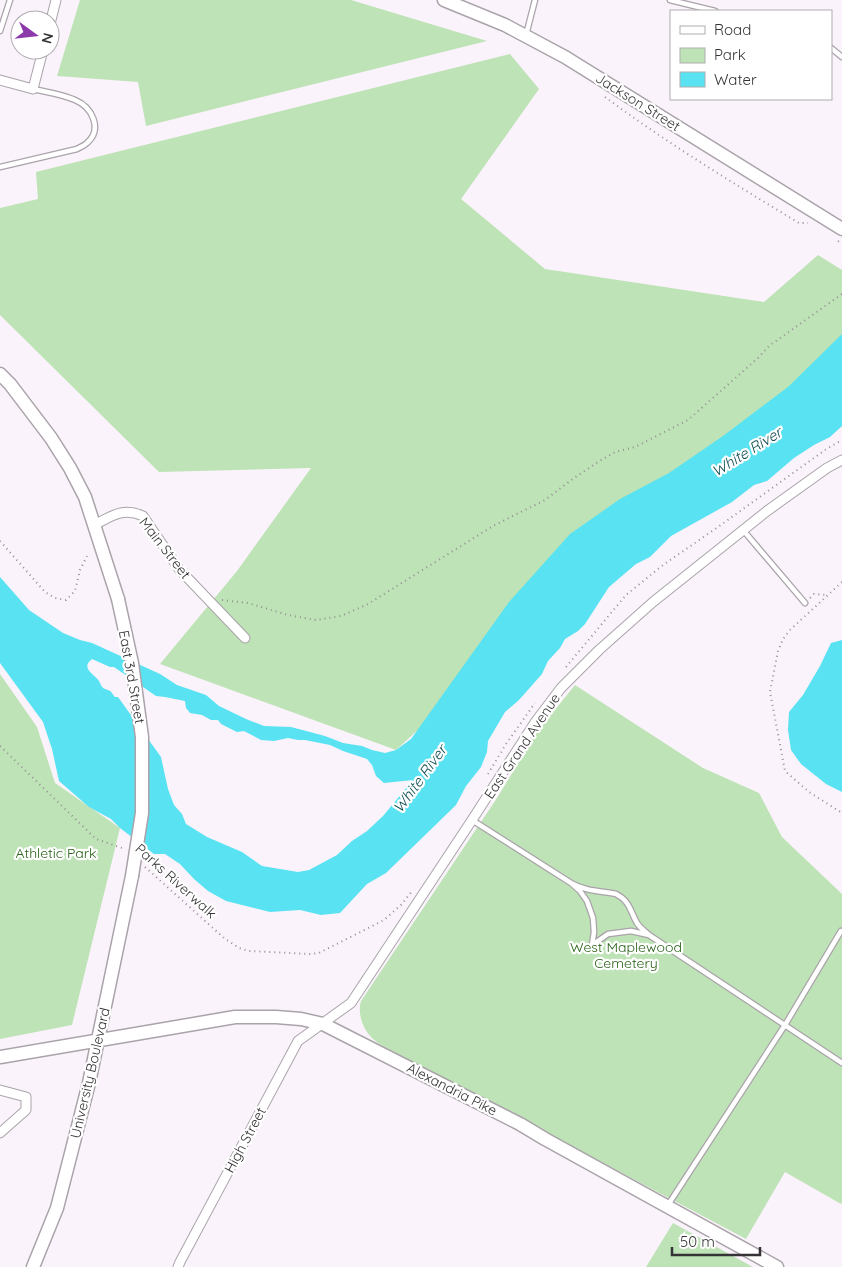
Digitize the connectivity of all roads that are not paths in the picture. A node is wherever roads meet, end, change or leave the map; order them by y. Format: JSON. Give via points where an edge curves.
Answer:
{"nodes":[{"id":1,"x":10,"y":0,"type":"edge"},
{"id":2,"x":444,"y":0,"type":"edge"},
{"id":3,"x":535,"y":0,"type":"edge"},
{"id":4,"x":670,"y":0,"type":"edge"},
{"id":5,"x":711,"y":10,"type":"edge"},
{"id":6,"x":0,"y":31,"type":"edge"},
{"id":7,"x":526,"y":36,"type":"junction"},
{"id":8,"x":832,"y":49,"type":"edge"},
{"id":9,"x":842,"y":57,"type":"edge"},
{"id":10,"x":40,"y":60,"type":"edge"},
{"id":11,"x":0,"y":80,"type":"edge"},
{"id":12,"x":33,"y":89,"type":"junction"},
{"id":13,"x":0,"y":167,"type":"edge"},
{"id":14,"x":842,"y":229,"type":"edge"},
{"id":15,"x":0,"y":374,"type":"edge"},
{"id":16,"x":842,"y":460,"type":"edge"},
{"id":17,"x":94,"y":525,"type":"junction"},
{"id":18,"x":744,"y":530,"type":"junction"},
{"id":19,"x":805,"y":603,"type":"road end"},
{"id":20,"x":245,"y":638,"type":"dead end"},
{"id":21,"x":472,"y":820,"type":"junction"},
{"id":22,"x":132,"y":876,"type":"joint"},
{"id":23,"x":571,"y":883,"type":"junction"},
{"id":24,"x":841,"y":931,"type":"dead end"},
{"id":25,"x":650,"y":935,"type":"junction"},
{"id":26,"x":323,"y":1024,"type":"junction"},
{"id":27,"x":785,"y":1025,"type":"junction"},
{"id":28,"x":99,"y":1040,"type":"junction"},
{"id":29,"x":0,"y":1057,"type":"edge"},
{"id":30,"x":842,"y":1062,"type":"edge"},
{"id":31,"x":0,"y":1090,"type":"edge"},
{"id":32,"x":0,"y":1133,"type":"edge"},
{"id":33,"x":667,"y":1206,"type":"junction"},
{"id":34,"x":33,"y":1267,"type":"edge"},
{"id":35,"x":178,"y":1267,"type":"edge"},
{"id":36,"x":777,"y":1267,"type":"edge"}],
"edges":[{"from":1,"to":6,"type":"lane"},
{"from":2,"to":7,"type":"main road","name":"Jackson Street"},
{"from":3,"to":7,"type":"lane"},
{"from":4,"to":5,"type":"lane"},
{"from":7,"to":14,"type":"main road","name":"Jackson Street","via":[[566,57]]},
{"from":8,"to":9,"type":"lane"},
{"from":10,"to":12,"type":"street"},
{"from":11,"to":12,"type":"street"},
{"from":12,"to":13,"type":"lane","via":[[82,104],[95,122],[95,132],[87,143],[76,149]]},
{"from":15,"to":17,"type":"main road","name":"East 3rd Street","via":[[51,438],[70,468],[85,497]]},
{"from":16,"to":18,"type":"street","name":"East Grand Avenue"},
{"from":17,"to":20,"type":"street","name":"Main Street","via":[[118,513],[133,512],[143,516],[179,569]]},
{"from":17,"to":22,"type":"main road","name":"East 3rd Street","bridge":true,"via":[[118,599],[132,664],[142,737],[142,812]]},
{"from":18,"to":19,"type":"lane"},
{"from":18,"to":21,"type":"street","name":"East Grand Avenue","via":[[653,602],[561,688]]},
{"from":21,"to":23,"type":"lane"},
{"from":21,"to":26,"type":"street","name":"East Grand Avenue","via":[[351,1002]]},
{"from":22,"to":28,"type":"main road","name":"University Boulevard"},
{"from":23,"to":25,"type":"lane","via":[[579,888],[620,896],[629,905],[638,925]]},
{"from":23,"to":25,"type":"lane","via":[[580,891],[590,909],[594,932],[592,945],[608,934],[631,931]]},
{"from":24,"to":27,"type":"lane"},
{"from":25,"to":27,"type":"lane"},
{"from":26,"to":28,"type":"main road","name":"Alexandria Pike","via":[[276,1017],[235,1017]]},
{"from":26,"to":33,"type":"main road","name":"Alexandria Pike","via":[[520,1124]]},
{"from":26,"to":35,"type":"street","name":"High Street","via":[[298,1041]]},
{"from":27,"to":30,"type":"lane"},
{"from":27,"to":33,"type":"lane"},
{"from":28,"to":29,"type":"main road","name":"Alexandria Pike"},
{"from":28,"to":34,"type":"main road","name":"University Boulevard","via":[[57,1208]]},
{"from":31,"to":32,"type":"street","via":[[26,1097],[26,1110]]},
{"from":33,"to":36,"type":"main road","name":"Alexandria Pike"}]}
